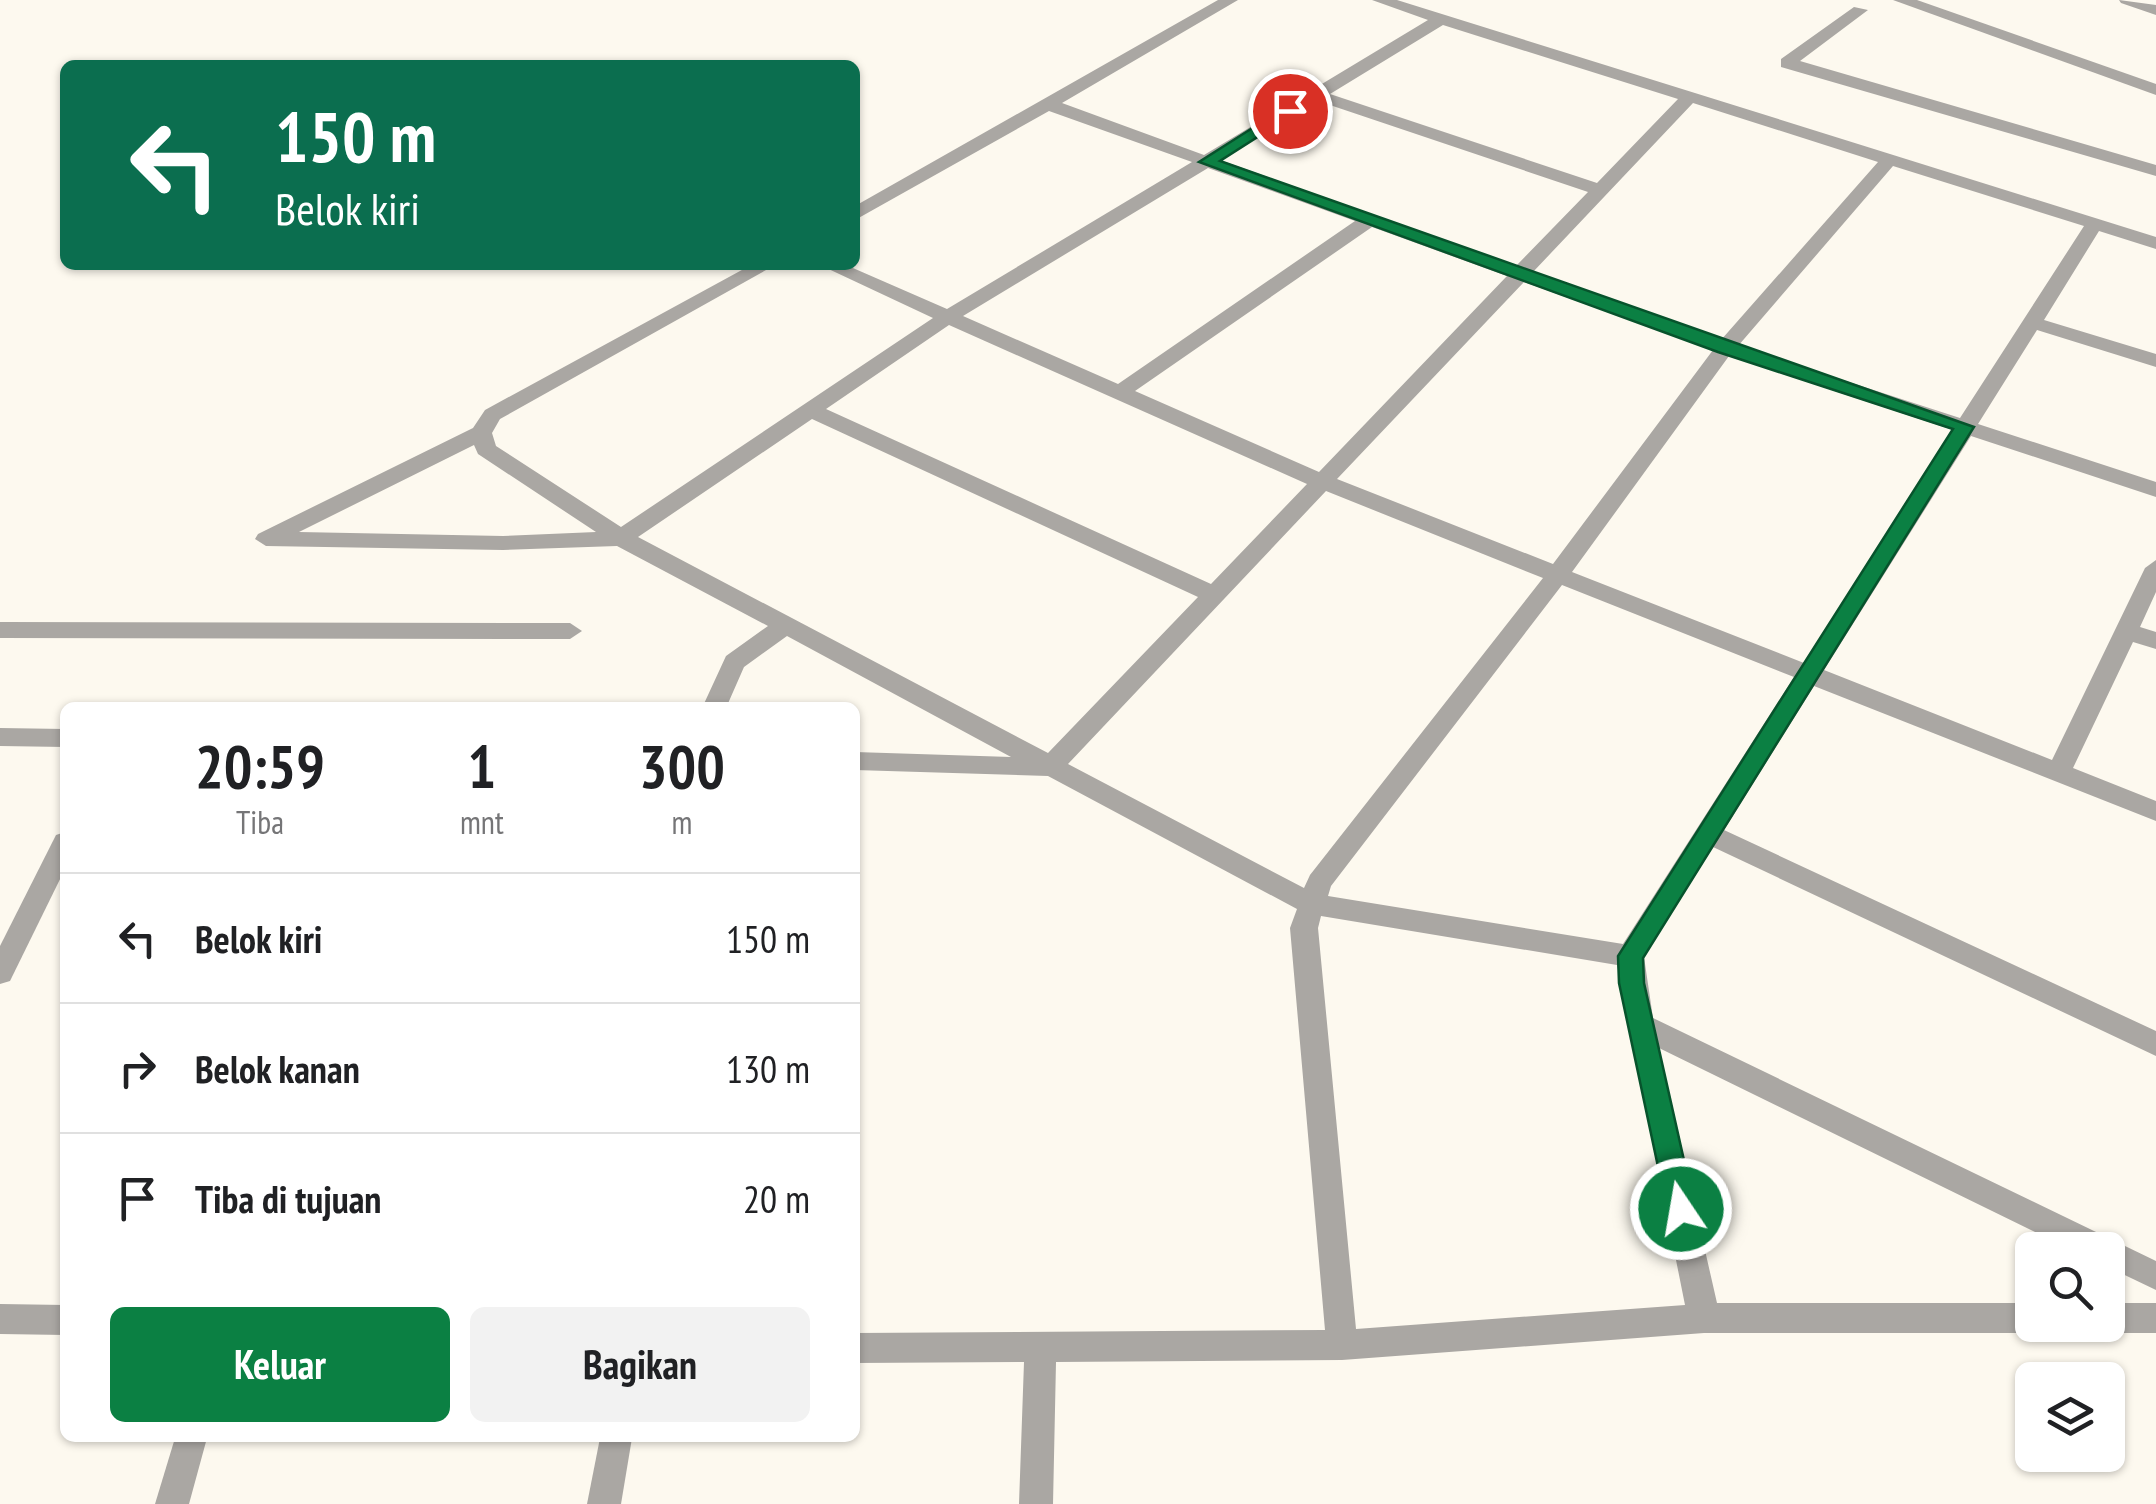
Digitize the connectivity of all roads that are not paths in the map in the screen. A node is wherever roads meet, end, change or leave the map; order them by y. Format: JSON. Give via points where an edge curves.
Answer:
{"nodes":[{"id":1,"x":1230,"y":0,"type":"edge"},
{"id":2,"x":1380,"y":0,"type":"edge"},
{"id":3,"x":1832,"y":0,"type":"edge"},
{"id":4,"x":1900,"y":0,"type":"edge"},
{"id":5,"x":2127,"y":0,"type":"edge"},
{"id":6,"x":1866,"y":5,"type":"edge"},
{"id":7,"x":2156,"y":10,"type":"edge"},
{"id":8,"x":1440,"y":20,"type":"junction"},
{"id":9,"x":2156,"y":90,"type":"edge"},
{"id":10,"x":1317,"y":94,"type":"junction"},
{"id":11,"x":1689,"y":97,"type":"junction"},
{"id":12,"x":1047,"y":104,"type":"junction"},
{"id":13,"x":1207,"y":162,"type":"junction"},
{"id":14,"x":1888,"y":162,"type":"junction"},
{"id":15,"x":2156,"y":171,"type":"edge"},
{"id":16,"x":1600,"y":190,"type":"junction"},
{"id":17,"x":860,"y":211,"type":"edge"},
{"id":18,"x":1370,"y":220,"type":"junction"},
{"id":19,"x":2094,"y":224,"type":"junction"},
{"id":20,"x":2156,"y":244,"type":"edge"},
{"id":21,"x":756,"y":270,"type":"edge"},
{"id":22,"x":842,"y":270,"type":"edge"},
{"id":23,"x":1521,"y":274,"type":"junction"},
{"id":24,"x":948,"y":316,"type":"junction"},
{"id":25,"x":2031,"y":322,"type":"junction"},
{"id":26,"x":1724,"y":348,"type":"junction"},
{"id":27,"x":2156,"y":361,"type":"edge"},
{"id":28,"x":1120,"y":392,"type":"junction"},
{"id":29,"x":811,"y":410,"type":"junction"},
{"id":30,"x":1964,"y":427,"type":"junction"},
{"id":31,"x":481,"y":433,"type":"junction"},
{"id":32,"x":1322,"y":482,"type":"junction"},
{"id":33,"x":2156,"y":490,"type":"edge"},
{"id":34,"x":621,"y":538,"type":"junction"},
{"id":35,"x":2156,"y":568,"type":"edge"},
{"id":36,"x":1556,"y":577,"type":"junction"},
{"id":37,"x":1214,"y":595,"type":"junction"},
{"id":38,"x":785,"y":626,"type":"junction"},
{"id":39,"x":0,"y":630,"type":"edge"},
{"id":40,"x":2124,"y":630,"type":"junction"},
{"id":41,"x":570,"y":631,"type":"dead end"},
{"id":42,"x":2156,"y":642,"type":"edge"},
{"id":43,"x":1808,"y":676,"type":"junction"},
{"id":44,"x":717,"y":702,"type":"edge"},
{"id":45,"x":0,"y":738,"type":"edge"},
{"id":46,"x":60,"y":738,"type":"edge"},
{"id":47,"x":860,"y":761,"type":"edge"},
{"id":48,"x":1050,"y":767,"type":"junction"},
{"id":49,"x":2059,"y":771,"type":"junction"},
{"id":50,"x":2156,"y":811,"type":"edge"},
{"id":51,"x":1706,"y":832,"type":"junction"},
{"id":52,"x":60,"y":852,"type":"edge"},
{"id":53,"x":1310,"y":904,"type":"junction"},
{"id":54,"x":1630,"y":956,"type":"junction"},
{"id":55,"x":0,"y":973,"type":"edge"},
{"id":56,"x":1644,"y":1027,"type":"junction"},
{"id":57,"x":2156,"y":1044,"type":"edge"},
{"id":58,"x":2066,"y":1232,"type":"edge"},
{"id":59,"x":2125,"y":1261,"type":"edge"},
{"id":60,"x":2156,"y":1276,"type":"edge"},
{"id":61,"x":1704,"y":1318,"type":"junction"},
{"id":62,"x":2015,"y":1318,"type":"edge"},
{"id":63,"x":2125,"y":1318,"type":"edge"},
{"id":64,"x":2156,"y":1318,"type":"edge"},
{"id":65,"x":0,"y":1319,"type":"edge"},
{"id":66,"x":60,"y":1320,"type":"edge"},
{"id":67,"x":1342,"y":1346,"type":"junction"},
{"id":68,"x":1040,"y":1347,"type":"junction"},
{"id":69,"x":860,"y":1348,"type":"edge"},
{"id":70,"x":191,"y":1442,"type":"edge"},
{"id":71,"x":614,"y":1442,"type":"edge"},
{"id":72,"x":172,"y":1504,"type":"edge"},
{"id":73,"x":604,"y":1504,"type":"edge"},
{"id":74,"x":1036,"y":1504,"type":"edge"}],
"edges":[{"from":1,"to":12,"type":"street"},
{"from":2,"to":8,"type":"street"},
{"from":3,"to":6,"type":"street"},
{"from":4,"to":9,"type":"street"},
{"from":5,"to":7,"type":"street"},
{"from":6,"to":15,"type":"street","via":[[1787,63]]},
{"from":8,"to":10,"type":"street"},
{"from":8,"to":11,"type":"street"},
{"from":10,"to":13,"type":"street"},
{"from":10,"to":16,"type":"street"},
{"from":11,"to":14,"type":"street"},
{"from":11,"to":16,"type":"street"},
{"from":12,"to":13,"type":"street"},
{"from":12,"to":17,"type":"street"},
{"from":13,"to":18,"type":"street"},
{"from":13,"to":24,"type":"street"},
{"from":14,"to":19,"type":"street"},
{"from":14,"to":26,"type":"street"},
{"from":16,"to":23,"type":"street"},
{"from":18,"to":23,"type":"street"},
{"from":18,"to":28,"type":"street"},
{"from":19,"to":20,"type":"street"},
{"from":19,"to":25,"type":"street"},
{"from":21,"to":31,"type":"street","via":[[492,415]]},
{"from":22,"to":24,"type":"street"},
{"from":23,"to":26,"type":"street"},
{"from":23,"to":32,"type":"street"},
{"from":24,"to":28,"type":"street"},
{"from":24,"to":29,"type":"street"},
{"from":25,"to":27,"type":"street"},
{"from":25,"to":30,"type":"street"},
{"from":26,"to":30,"type":"street"},
{"from":26,"to":36,"type":"street"},
{"from":28,"to":32,"type":"street"},
{"from":29,"to":34,"type":"street"},
{"from":29,"to":37,"type":"street"},
{"from":30,"to":33,"type":"street"},
{"from":30,"to":43,"type":"street"},
{"from":31,"to":34,"type":"street","via":[[486,449]]},
{"from":31,"to":34,"type":"street","via":[[266,539]]},
{"from":32,"to":36,"type":"street"},
{"from":32,"to":37,"type":"street"},
{"from":34,"to":38,"type":"street"},
{"from":35,"to":40,"type":"street"},
{"from":36,"to":43,"type":"street"},
{"from":36,"to":53,"type":"street","via":[[1319,882]]},
{"from":37,"to":48,"type":"street"},
{"from":38,"to":44,"type":"street","via":[[734,662]]},
{"from":38,"to":48,"type":"street"},
{"from":39,"to":41,"type":"street"},
{"from":40,"to":42,"type":"street"},
{"from":40,"to":49,"type":"street"},
{"from":43,"to":49,"type":"street"},
{"from":43,"to":51,"type":"street"},
{"from":45,"to":46,"type":"street"},
{"from":47,"to":48,"type":"street"},
{"from":48,"to":53,"type":"street"},
{"from":49,"to":50,"type":"street"},
{"from":51,"to":54,"type":"street"},
{"from":51,"to":57,"type":"street"},
{"from":52,"to":55,"type":"street"},
{"from":53,"to":54,"type":"street"},
{"from":53,"to":67,"type":"street","via":[[1305,949]]},
{"from":54,"to":56,"type":"street"},
{"from":56,"to":58,"type":"street"},
{"from":56,"to":61,"type":"street"},
{"from":59,"to":60,"type":"street"},
{"from":61,"to":62,"type":"street"},
{"from":61,"to":67,"type":"street"},
{"from":63,"to":64,"type":"street"},
{"from":65,"to":66,"type":"street"},
{"from":67,"to":68,"type":"street"},
{"from":68,"to":69,"type":"street"},
{"from":68,"to":74,"type":"street"},
{"from":70,"to":72,"type":"street"},
{"from":71,"to":73,"type":"street"}]}
